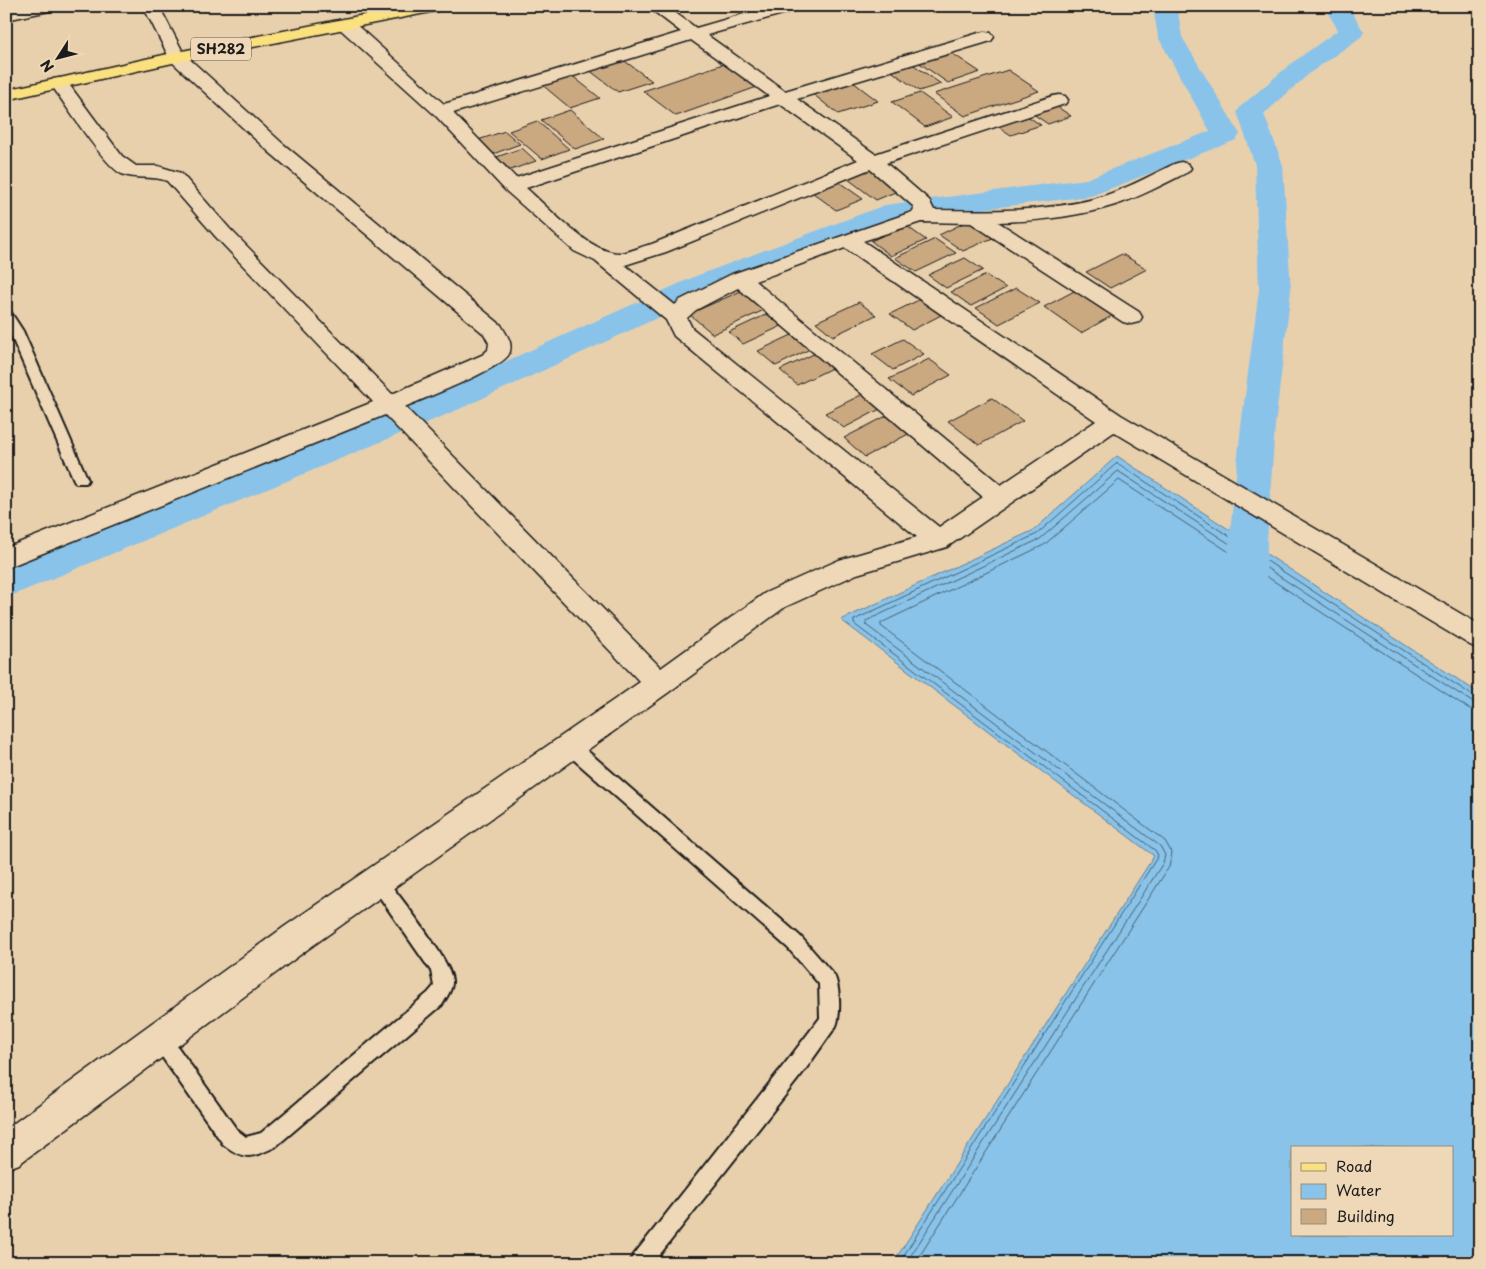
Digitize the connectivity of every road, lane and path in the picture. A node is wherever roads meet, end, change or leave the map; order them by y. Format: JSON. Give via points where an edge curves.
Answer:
{"nodes":[{"id":1,"x":48,"y":6,"type":"edge"},
{"id":2,"x":151,"y":6,"type":"edge"},
{"id":3,"x":436,"y":6,"type":"edge"},
{"id":4,"x":655,"y":6,"type":"edge"},
{"id":5,"x":791,"y":6,"type":"edge"},
{"id":6,"x":6,"y":15,"type":"edge"},
{"id":7,"x":345,"y":24,"type":"junction"},
{"id":8,"x":693,"y":34,"type":"junction"},
{"id":9,"x":985,"y":37,"type":"dead end"},
{"id":10,"x":177,"y":57,"type":"junction"},
{"id":11,"x":59,"y":83,"type":"junction"},
{"id":12,"x":6,"y":95,"type":"edge"},
{"id":13,"x":783,"y":97,"type":"junction"},
{"id":14,"x":1059,"y":100,"type":"dead end"},
{"id":15,"x":441,"y":111,"type":"junction"},
{"id":16,"x":872,"y":161,"type":"junction"},
{"id":17,"x":1181,"y":168,"type":"dead end"},
{"id":18,"x":512,"y":186,"type":"junction"},
{"id":19,"x":922,"y":210,"type":"junction"},
{"id":20,"x":976,"y":217,"type":"junction"},
{"id":21,"x":847,"y":240,"type":"junction"},
{"id":22,"x":602,"y":257,"type":"junction"},
{"id":23,"x":740,"y":278,"type":"junction"},
{"id":24,"x":6,"y":314,"type":"edge"},
{"id":25,"x":676,"y":317,"type":"junction"},
{"id":26,"x":1131,"y":317,"type":"dead end"},
{"id":27,"x":390,"y":405,"type":"junction"},
{"id":28,"x":1113,"y":421,"type":"junction"},
{"id":29,"x":81,"y":480,"type":"dead end"},
{"id":30,"x":1002,"y":498,"type":"junction"},
{"id":31,"x":938,"y":540,"type":"junction"},
{"id":32,"x":6,"y":559,"type":"edge"},
{"id":33,"x":1478,"y":634,"type":"edge"},
{"id":34,"x":659,"y":684,"type":"junction"},
{"id":35,"x":570,"y":746,"type":"junction"},
{"id":36,"x":378,"y":881,"type":"junction"},
{"id":37,"x":160,"y":1038,"type":"junction"},
{"id":38,"x":6,"y":1151,"type":"edge"},
{"id":39,"x":640,"y":1263,"type":"edge"}],
"edges":[{"from":1,"to":6,"type":"street"},
{"from":2,"to":10,"type":"street"},
{"from":3,"to":7,"type":"main road","number":"SH282"},
{"from":4,"to":8,"type":"street"},
{"from":5,"to":8,"type":"street"},
{"from":7,"to":10,"type":"main road","number":"SH282"},
{"from":7,"to":15,"type":"street"},
{"from":8,"to":13,"type":"street"},
{"from":8,"to":15,"type":"street"},
{"from":9,"to":13,"type":"street"},
{"from":10,"to":11,"type":"main road","number":"SH282"},
{"from":10,"to":27,"type":"street","via":[[275,147],[493,330],[500,343],[499,352],[490,360]]},
{"from":11,"to":12,"type":"main road","number":"SH282"},
{"from":11,"to":27,"type":"street","via":[[124,169],[165,172],[174,177],[222,232]]},
{"from":13,"to":16,"type":"street"},
{"from":13,"to":18,"type":"street"},
{"from":14,"to":16,"type":"street"},
{"from":15,"to":18,"type":"street"},
{"from":16,"to":19,"type":"street"},
{"from":16,"to":22,"type":"street","via":[[659,248],[622,258]]},
{"from":17,"to":20,"type":"street","via":[[1098,203],[1071,209]]},
{"from":18,"to":22,"type":"street","via":[[581,247]]},
{"from":19,"to":20,"type":"street"},
{"from":19,"to":21,"type":"street"},
{"from":20,"to":26,"type":"street"},
{"from":21,"to":23,"type":"street"},
{"from":21,"to":28,"type":"street"},
{"from":22,"to":25,"type":"street"},
{"from":23,"to":25,"type":"street","via":[[688,305]]},
{"from":23,"to":30,"type":"street"},
{"from":24,"to":29,"type":"lane","via":[[17,332]]},
{"from":25,"to":31,"type":"street","via":[[682,331],[695,343]]},
{"from":27,"to":32,"type":"street"},
{"from":27,"to":34,"type":"street"},
{"from":28,"to":30,"type":"street"},
{"from":28,"to":33,"type":"street"},
{"from":30,"to":31,"type":"street"},
{"from":31,"to":34,"type":"street","via":[[848,567],[775,600]]},
{"from":34,"to":35,"type":"street"},
{"from":35,"to":36,"type":"street"},
{"from":35,"to":39,"type":"lane","via":[[794,942],[828,981],[829,1020]]},
{"from":36,"to":37,"type":"street"},
{"from":36,"to":37,"type":"lane","via":[[437,965],[444,979],[443,989],[436,1000],[268,1140],[243,1147],[230,1137]]},
{"from":37,"to":38,"type":"street"}]}
